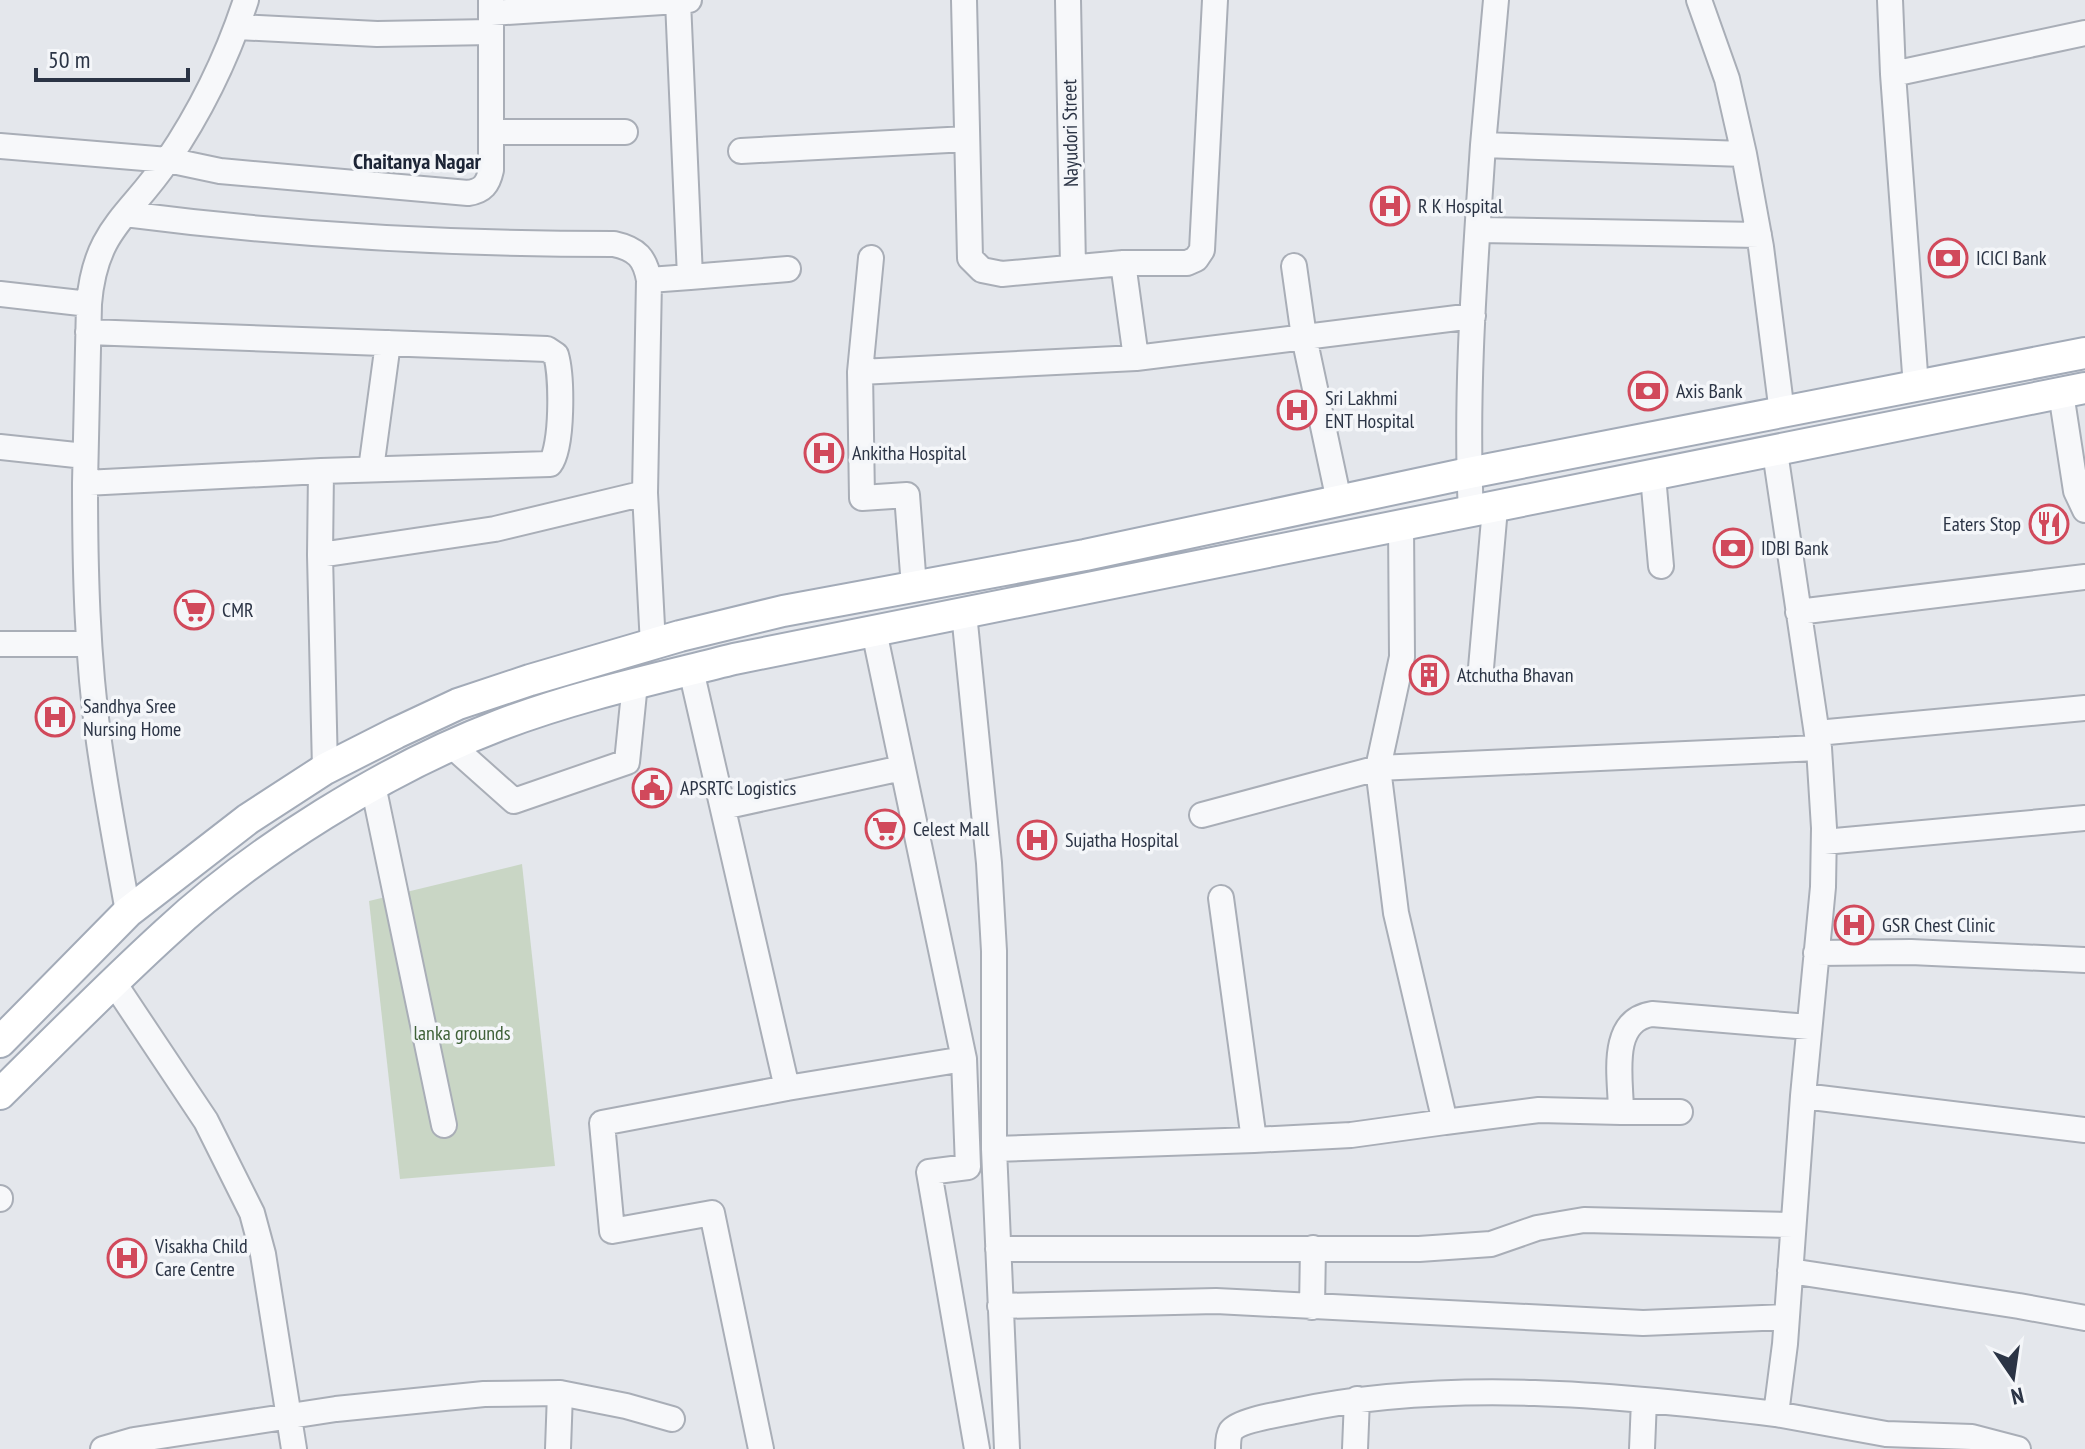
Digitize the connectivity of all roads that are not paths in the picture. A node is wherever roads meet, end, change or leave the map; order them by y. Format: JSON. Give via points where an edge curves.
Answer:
{"nodes":[{"id":1,"x":246,"y":0,"type":"edge"},
{"id":2,"x":689,"y":0,"type":"edge"},
{"id":3,"x":964,"y":0,"type":"edge"},
{"id":4,"x":1068,"y":0,"type":"edge"},
{"id":5,"x":1215,"y":0,"type":"edge"},
{"id":6,"x":1496,"y":0,"type":"edge"},
{"id":7,"x":1699,"y":0,"type":"edge"},
{"id":8,"x":1890,"y":0,"type":"edge"},
{"id":9,"x":678,"y":1,"type":"edge"},
{"id":10,"x":491,"y":15,"type":"edge"},
{"id":11,"x":237,"y":27,"type":"junction"},
{"id":12,"x":2085,"y":33,"type":"edge"},
{"id":13,"x":1893,"y":74,"type":"junction"},
{"id":14,"x":492,"y":132,"type":"junction"},
{"id":15,"x":625,"y":132,"type":"dead end"},
{"id":16,"x":967,"y":139,"type":"junction"},
{"id":17,"x":1483,"y":145,"type":"junction"},
{"id":18,"x":0,"y":146,"type":"edge"},
{"id":19,"x":741,"y":151,"type":"dead end"},
{"id":20,"x":1744,"y":154,"type":"junction"},
{"id":21,"x":168,"y":160,"type":"junction"},
{"id":22,"x":125,"y":214,"type":"junction"},
{"id":23,"x":1478,"y":230,"type":"junction"},
{"id":24,"x":1759,"y":235,"type":"junction"},
{"id":25,"x":871,"y":258,"type":"dead end"},
{"id":26,"x":1123,"y":263,"type":"junction"},
{"id":27,"x":1294,"y":266,"type":"dead end"},
{"id":28,"x":1073,"y":267,"type":"junction"},
{"id":29,"x":788,"y":269,"type":"dead end"},
{"id":30,"x":690,"y":277,"type":"junction"},
{"id":31,"x":649,"y":280,"type":"junction"},
{"id":32,"x":0,"y":294,"type":"edge"},
{"id":33,"x":89,"y":304,"type":"junction"},
{"id":34,"x":1473,"y":316,"type":"junction"},
{"id":35,"x":88,"y":332,"type":"junction"},
{"id":36,"x":1304,"y":337,"type":"junction"},
{"id":37,"x":388,"y":343,"type":"junction"},
{"id":38,"x":2085,"y":353,"type":"edge"},
{"id":39,"x":1136,"y":358,"type":"junction"},
{"id":40,"x":860,"y":372,"type":"junction"},
{"id":41,"x":1916,"y":387,"type":"junction"},
{"id":42,"x":2073,"y":391,"type":"edge"},
{"id":43,"x":1782,"y":413,"type":"junction"},
{"id":44,"x":0,"y":447,"type":"edge"},
{"id":45,"x":1775,"y":452,"type":"junction"},
{"id":46,"x":85,"y":456,"type":"junction"},
{"id":47,"x":371,"y":469,"type":"junction"},
{"id":48,"x":321,"y":471,"type":"junction"},
{"id":49,"x":1469,"y":473,"type":"junction"},
{"id":50,"x":1653,"y":476,"type":"junction"},
{"id":51,"x":85,"y":483,"type":"junction"},
{"id":52,"x":645,"y":493,"type":"junction"},
{"id":53,"x":1339,"y":501,"type":"junction"},
{"id":54,"x":1483,"y":510,"type":"junction"},
{"id":55,"x":2085,"y":510,"type":"edge"},
{"id":56,"x":1401,"y":524,"type":"junction"},
{"id":57,"x":320,"y":555,"type":"junction"},
{"id":58,"x":1661,"y":566,"type":"dead end"},
{"id":59,"x":2085,"y":577,"type":"edge"},
{"id":60,"x":914,"y":587,"type":"junction"},
{"id":61,"x":1798,"y":612,"type":"junction"},
{"id":62,"x":964,"y":613,"type":"junction"},
{"id":63,"x":874,"y":631,"type":"junction"},
{"id":64,"x":0,"y":644,"type":"edge"},
{"id":65,"x":89,"y":644,"type":"junction"},
{"id":66,"x":653,"y":645,"type":"junction"},
{"id":67,"x":1481,"y":668,"type":"dead end"},
{"id":68,"x":691,"y":670,"type":"junction"},
{"id":69,"x":635,"y":683,"type":"junction"},
{"id":70,"x":2085,"y":708,"type":"edge"},
{"id":71,"x":1818,"y":740,"type":"junction"},
{"id":72,"x":451,"y":745,"type":"junction"},
{"id":73,"x":902,"y":768,"type":"junction"},
{"id":74,"x":1378,"y":768,"type":"junction"},
{"id":75,"x":325,"y":769,"type":"junction"},
{"id":76,"x":373,"y":785,"type":"junction"},
{"id":77,"x":723,"y":807,"type":"junction"},
{"id":78,"x":1202,"y":815,"type":"dead end"},
{"id":79,"x":2085,"y":818,"type":"edge"},
{"id":80,"x":1824,"y":842,"type":"junction"},
{"id":81,"x":1221,"y":898,"type":"dead end"},
{"id":82,"x":128,"y":912,"type":"junction"},
{"id":83,"x":1816,"y":953,"type":"junction"},
{"id":84,"x":2085,"y":960,"type":"edge"},
{"id":85,"x":114,"y":983,"type":"junction"},
{"id":86,"x":1809,"y":1027,"type":"junction"},
{"id":87,"x":0,"y":1042,"type":"edge"},
{"id":88,"x":964,"y":1059,"type":"junction"},
{"id":89,"x":787,"y":1088,"type":"junction"},
{"id":90,"x":0,"y":1094,"type":"edge"},
{"id":91,"x":1803,"y":1096,"type":"junction"},
{"id":92,"x":1621,"y":1112,"type":"junction"},
{"id":93,"x":1680,"y":1112,"type":"dead end"},
{"id":94,"x":1445,"y":1122,"type":"junction"},
{"id":95,"x":444,"y":1125,"type":"dead end"},
{"id":96,"x":2085,"y":1130,"type":"edge"},
{"id":97,"x":1254,"y":1140,"type":"junction"},
{"id":98,"x":994,"y":1149,"type":"junction"},
{"id":99,"x":1793,"y":1225,"type":"junction"},
{"id":100,"x":1313,"y":1248,"type":"junction"},
{"id":101,"x":998,"y":1249,"type":"junction"},
{"id":102,"x":1790,"y":1271,"type":"junction"},
{"id":103,"x":1000,"y":1306,"type":"junction"},
{"id":104,"x":1312,"y":1307,"type":"junction"},
{"id":105,"x":1787,"y":1317,"type":"junction"},
{"id":106,"x":2085,"y":1318,"type":"edge"},
{"id":107,"x":560,"y":1393,"type":"junction"},
{"id":108,"x":1357,"y":1399,"type":"junction"},
{"id":109,"x":1644,"y":1400,"type":"junction"},
{"id":110,"x":1776,"y":1414,"type":"junction"},
{"id":111,"x":289,"y":1418,"type":"junction"},
{"id":112,"x":672,"y":1419,"type":"dead end"},
{"id":113,"x":1840,"y":1438,"type":"edge"},
{"id":114,"x":103,"y":1449,"type":"edge"},
{"id":115,"x":294,"y":1449,"type":"edge"},
{"id":116,"x":558,"y":1449,"type":"edge"},
{"id":117,"x":761,"y":1449,"type":"edge"},
{"id":118,"x":977,"y":1449,"type":"edge"},
{"id":119,"x":1007,"y":1449,"type":"edge"},
{"id":120,"x":1228,"y":1449,"type":"edge"},
{"id":121,"x":1355,"y":1449,"type":"edge"},
{"id":122,"x":1642,"y":1449,"type":"edge"},
{"id":123,"x":2018,"y":1449,"type":"edge"}],
"edges":[{"from":1,"to":11,"type":"street"},
{"from":2,"to":9,"type":"street"},
{"from":3,"to":16,"type":"street"},
{"from":4,"to":28,"type":"street","name":"Nayudori Street"},
{"from":5,"to":26,"type":"street","via":[[1202,250],[1187,263]]},
{"from":6,"to":17,"type":"street"},
{"from":7,"to":20,"type":"street","via":[[1727,79]]},
{"from":8,"to":13,"type":"street"},
{"from":9,"to":10,"type":"street"},
{"from":9,"to":30,"type":"street"},
{"from":10,"to":11,"type":"street","via":[[377,34]]},
{"from":10,"to":14,"type":"street"},
{"from":11,"to":21,"type":"street","via":[[219,73]]},
{"from":12,"to":13,"type":"street"},
{"from":13,"to":41,"type":"street"},
{"from":14,"to":15,"type":"street"},
{"from":14,"to":21,"type":"street","via":[[489,180],[468,193],[220,171]]},
{"from":16,"to":19,"type":"street"},
{"from":16,"to":28,"type":"street","via":[[969,248],[974,264],[1002,274]]},
{"from":17,"to":20,"type":"street"},
{"from":17,"to":23,"type":"street"},
{"from":18,"to":21,"type":"street"},
{"from":20,"to":24,"type":"street"},
{"from":21,"to":22,"type":"street"},
{"from":22,"to":31,"type":"street","via":[[390,238],[614,244],[639,253]]},
{"from":22,"to":33,"type":"street","via":[[98,253]]},
{"from":23,"to":24,"type":"street"},
{"from":23,"to":34,"type":"street"},
{"from":24,"to":43,"type":"street"},
{"from":25,"to":40,"type":"street"},
{"from":26,"to":28,"type":"street"},
{"from":26,"to":39,"type":"street"},
{"from":27,"to":36,"type":"street"},
{"from":29,"to":30,"type":"street"},
{"from":30,"to":31,"type":"street"},
{"from":31,"to":52,"type":"street"},
{"from":32,"to":33,"type":"street"},
{"from":33,"to":35,"type":"street"},
{"from":34,"to":36,"type":"street"},
{"from":34,"to":49,"type":"street"},
{"from":35,"to":37,"type":"street"},
{"from":35,"to":46,"type":"street"},
{"from":36,"to":39,"type":"street"},
{"from":36,"to":53,"type":"street"},
{"from":37,"to":47,"type":"street"},
{"from":37,"to":47,"type":"street","via":[[552,351],[558,369],[557,446],[553,460],[543,466]]},
{"from":38,"to":41,"type":"main road"},
{"from":39,"to":40,"type":"street"},
{"from":40,"to":60,"type":"street","via":[[862,498],[907,495]]},
{"from":41,"to":43,"type":"main road"},
{"from":42,"to":45,"type":"main road"},
{"from":42,"to":55,"type":"street","via":[[2076,491]]},
{"from":43,"to":49,"type":"main road"},
{"from":44,"to":46,"type":"street"},
{"from":45,"to":50,"type":"main road"},
{"from":45,"to":61,"type":"street"},
{"from":46,"to":51,"type":"street"},
{"from":47,"to":48,"type":"street"},
{"from":48,"to":51,"type":"street"},
{"from":48,"to":57,"type":"street"},
{"from":49,"to":53,"type":"main road"},
{"from":49,"to":54,"type":"street"},
{"from":50,"to":54,"type":"main road"},
{"from":50,"to":58,"type":"street"},
{"from":51,"to":65,"type":"street"},
{"from":52,"to":57,"type":"street","via":[[495,529]]},
{"from":52,"to":66,"type":"street"},
{"from":53,"to":60,"type":"main road"},
{"from":54,"to":56,"type":"main road"},
{"from":54,"to":67,"type":"street"},
{"from":56,"to":62,"type":"main road"},
{"from":56,"to":74,"type":"street","via":[[1402,657]]},
{"from":57,"to":75,"type":"street"},
{"from":59,"to":61,"type":"street"},
{"from":60,"to":66,"type":"main road","via":[[783,611]]},
{"from":61,"to":71,"type":"street"},
{"from":62,"to":63,"type":"main road"},
{"from":62,"to":98,"type":"street","via":[[989,863],[996,1029]]},
{"from":63,"to":68,"type":"main road"},
{"from":63,"to":73,"type":"street"},
{"from":64,"to":65,"type":"street"},
{"from":65,"to":82,"type":"street","via":[[99,741]]},
{"from":66,"to":75,"type":"main road","via":[[458,704]]},
{"from":68,"to":69,"type":"main road"},
{"from":68,"to":77,"type":"street"},
{"from":69,"to":72,"type":"main road","via":[[564,702]]},
{"from":69,"to":72,"type":"street","via":[[627,762],[514,801]]},
{"from":70,"to":71,"type":"street"},
{"from":71,"to":74,"type":"street"},
{"from":71,"to":80,"type":"street"},
{"from":72,"to":76,"type":"main road"},
{"from":73,"to":77,"type":"street"},
{"from":73,"to":88,"type":"street"},
{"from":74,"to":78,"type":"street"},
{"from":74,"to":94,"type":"street","via":[[1396,913]]},
{"from":75,"to":82,"type":"main road","via":[[248,819]]},
{"from":76,"to":85,"type":"main road","via":[[215,891]]},
{"from":76,"to":95,"type":"street"},
{"from":77,"to":89,"type":"street"},
{"from":79,"to":80,"type":"street"},
{"from":80,"to":83,"type":"street"},
{"from":81,"to":97,"type":"street"},
{"from":82,"to":87,"type":"main road"},
{"from":83,"to":84,"type":"street"},
{"from":83,"to":86,"type":"street"},
{"from":85,"to":90,"type":"main road"},
{"from":85,"to":111,"type":"street","via":[[206,1121],[252,1213]]},
{"from":86,"to":91,"type":"street"},
{"from":86,"to":92,"type":"street","via":[[1638,1016],[1623,1035]]},
{"from":88,"to":89,"type":"street"},
{"from":88,"to":118,"type":"street","via":[[968,1167],[929,1172]]},
{"from":89,"to":117,"type":"street","via":[[602,1123],[612,1231],[712,1213]]},
{"from":91,"to":96,"type":"street"},
{"from":91,"to":99,"type":"street"},
{"from":92,"to":93,"type":"street"},
{"from":92,"to":94,"type":"street","via":[[1539,1110]]},
{"from":94,"to":97,"type":"street","via":[[1351,1135]]},
{"from":97,"to":98,"type":"street"},
{"from":98,"to":101,"type":"street"},
{"from":99,"to":100,"type":"street","via":[[1584,1220],[1460,1248]]},
{"from":99,"to":102,"type":"street"},
{"from":100,"to":101,"type":"street"},
{"from":100,"to":104,"type":"street"},
{"from":101,"to":103,"type":"street"},
{"from":102,"to":105,"type":"street"},
{"from":102,"to":106,"type":"street"},
{"from":103,"to":104,"type":"street","via":[[1216,1301]]},
{"from":103,"to":119,"type":"street"},
{"from":104,"to":105,"type":"street","via":[[1643,1323]]},
{"from":105,"to":110,"type":"street"},
{"from":107,"to":111,"type":"street","via":[[423,1398]]},
{"from":107,"to":112,"type":"street"},
{"from":107,"to":116,"type":"street"},
{"from":108,"to":109,"type":"street","via":[[1418,1393]]},
{"from":108,"to":120,"type":"street","via":[[1243,1424],[1230,1432]]},
{"from":108,"to":121,"type":"street"},
{"from":109,"to":110,"type":"street"},
{"from":109,"to":122,"type":"street"},
{"from":110,"to":113,"type":"street"},
{"from":111,"to":114,"type":"street"},
{"from":111,"to":115,"type":"street"},
{"from":113,"to":123,"type":"street","via":[[1972,1437]]}]}
